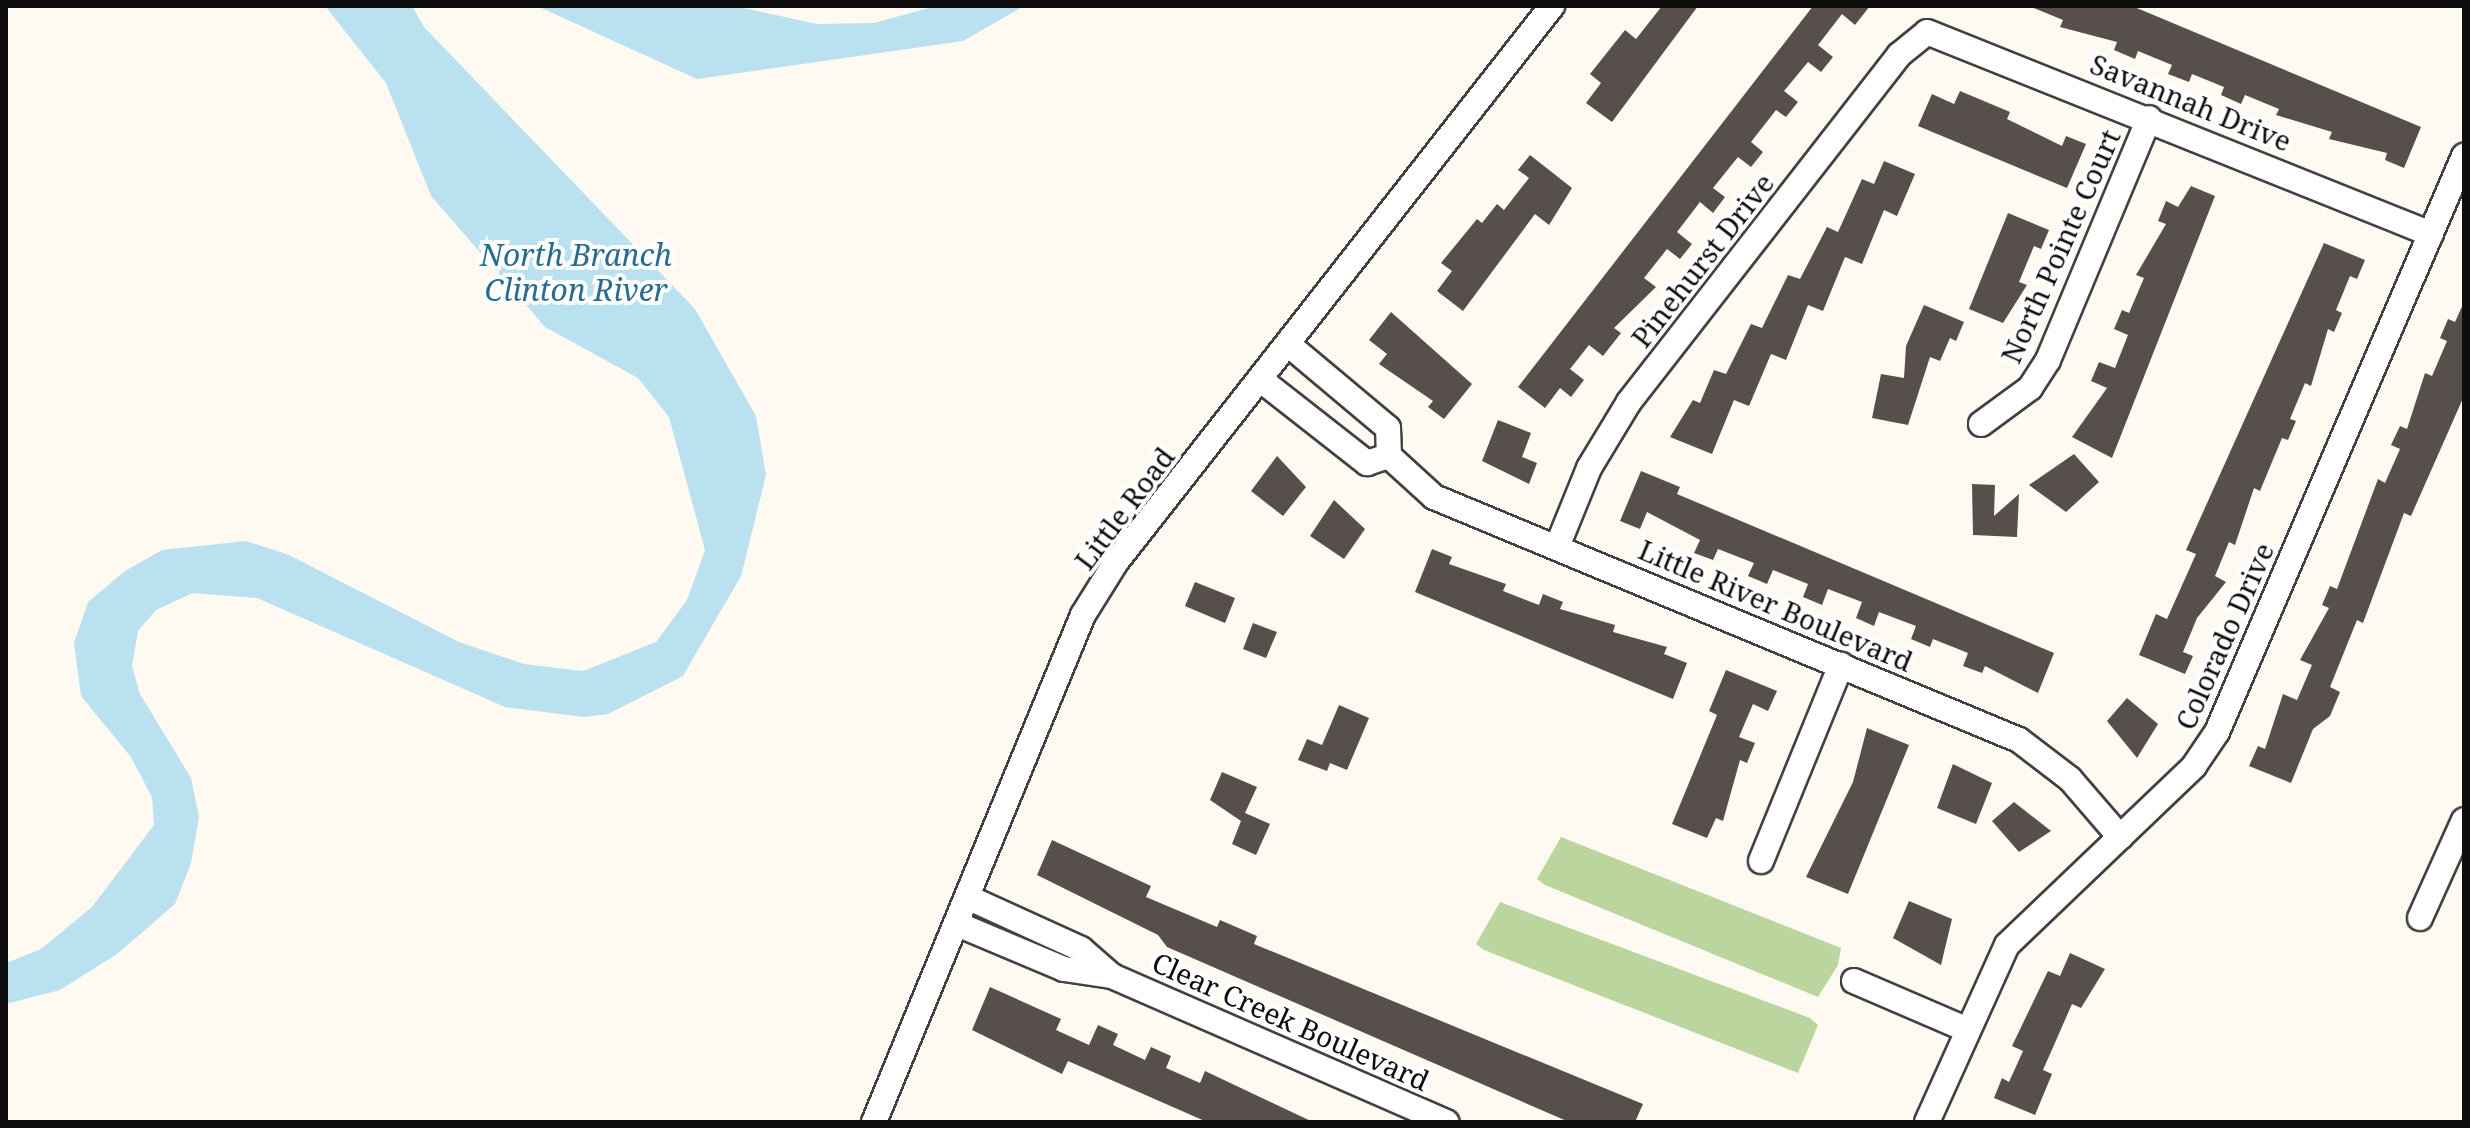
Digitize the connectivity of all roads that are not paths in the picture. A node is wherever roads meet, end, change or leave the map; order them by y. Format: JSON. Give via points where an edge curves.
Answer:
{"nodes":[{"id":1,"x":1552,"y":6,"type":"edge"},
{"id":2,"x":1927,"y":32,"type":"joint"},
{"id":3,"x":2149,"y":118,"type":"junction"},
{"id":4,"x":2464,"y":156,"type":"edge"},
{"id":5,"x":2431,"y":234,"type":"junction"},
{"id":6,"x":1289,"y":345,"type":"junction"},
{"id":7,"x":1261,"y":380,"type":"junction"},
{"id":8,"x":1352,"y":397,"type":"junction"},
{"id":9,"x":1981,"y":424,"type":"dead end"},
{"id":10,"x":1325,"y":432,"type":"junction"},
{"id":11,"x":1389,"y":456,"type":"junction"},
{"id":12,"x":1557,"y":547,"type":"junction"},
{"id":13,"x":1841,"y":665,"type":"junction"},
{"id":14,"x":2464,"y":820,"type":"edge"},
{"id":15,"x":2120,"y":837,"type":"junction"},
{"id":16,"x":1761,"y":861,"type":"dead end"},
{"id":17,"x":967,"y":897,"type":"junction"},
{"id":18,"x":2420,"y":918,"type":"dead end"},
{"id":19,"x":957,"y":924,"type":"junction"},
{"id":20,"x":1033,"y":929,"type":"junction"},
{"id":21,"x":1024,"y":952,"type":"junction"},
{"id":22,"x":1112,"y":976,"type":"junction"},
{"id":23,"x":1854,"y":981,"type":"dead end"},
{"id":24,"x":1968,"y":1030,"type":"junction"},
{"id":25,"x":874,"y":1122,"type":"edge"},
{"id":26,"x":1446,"y":1122,"type":"edge"},
{"id":27,"x":1927,"y":1122,"type":"edge"}],
"edges":[{"from":1,"to":6,"type":"street","name":"Little Road"},
{"from":2,"to":3,"type":"street","name":"Savannah Drive"},
{"from":2,"to":12,"type":"street","name":"Pinehurst Drive","via":[[1909,43],[1629,402],[1589,468]]},
{"from":3,"to":5,"type":"street","name":"Savannah Drive"},
{"from":3,"to":9,"type":"street","name":"North Pointe Court","via":[[2048,360],[2030,388]]},
{"from":4,"to":5,"type":"street","name":"Colorado Drive"},
{"from":5,"to":15,"type":"street","name":"Colorado Drive","via":[[2217,732],[2194,766]]},
{"from":6,"to":7,"type":"street","name":"Little Road"},
{"from":6,"to":8,"type":"street"},
{"from":7,"to":10,"type":"street"},
{"from":7,"to":17,"type":"street","name":"Little Road","via":[[1083,615]]},
{"from":8,"to":10,"type":"street"},
{"from":8,"to":11,"type":"street","via":[[1388,428]]},
{"from":10,"to":11,"type":"street","via":[[1367,463]]},
{"from":11,"to":12,"type":"street","name":"Little River Boulevard","via":[[1434,497]]},
{"from":12,"to":13,"type":"street","name":"Little River Boulevard"},
{"from":13,"to":15,"type":"street","name":"Little River Boulevard","via":[[2019,740],[2070,779]]},
{"from":13,"to":16,"type":"street"},
{"from":14,"to":18,"type":"street"},
{"from":15,"to":24,"type":"street","name":"Colorado Drive","via":[[2007,945]]},
{"from":17,"to":19,"type":"street","name":"Little Road"},
{"from":17,"to":20,"type":"street","name":"Clear Creek Boulevard"},
{"from":19,"to":21,"type":"street","name":"Clear Creek Boulevard"},
{"from":19,"to":25,"type":"street","name":"Little Road"},
{"from":20,"to":21,"type":"street"},
{"from":20,"to":22,"type":"street","name":"Clear Creek Boulevard","via":[[1081,949]]},
{"from":21,"to":22,"type":"street","name":"Clear Creek Boulevard","via":[[1077,973]]},
{"from":22,"to":26,"type":"street","name":"Clear Creek Boulevard"},
{"from":23,"to":24,"type":"street"},
{"from":24,"to":27,"type":"street","name":"Colorado Drive"}]}
